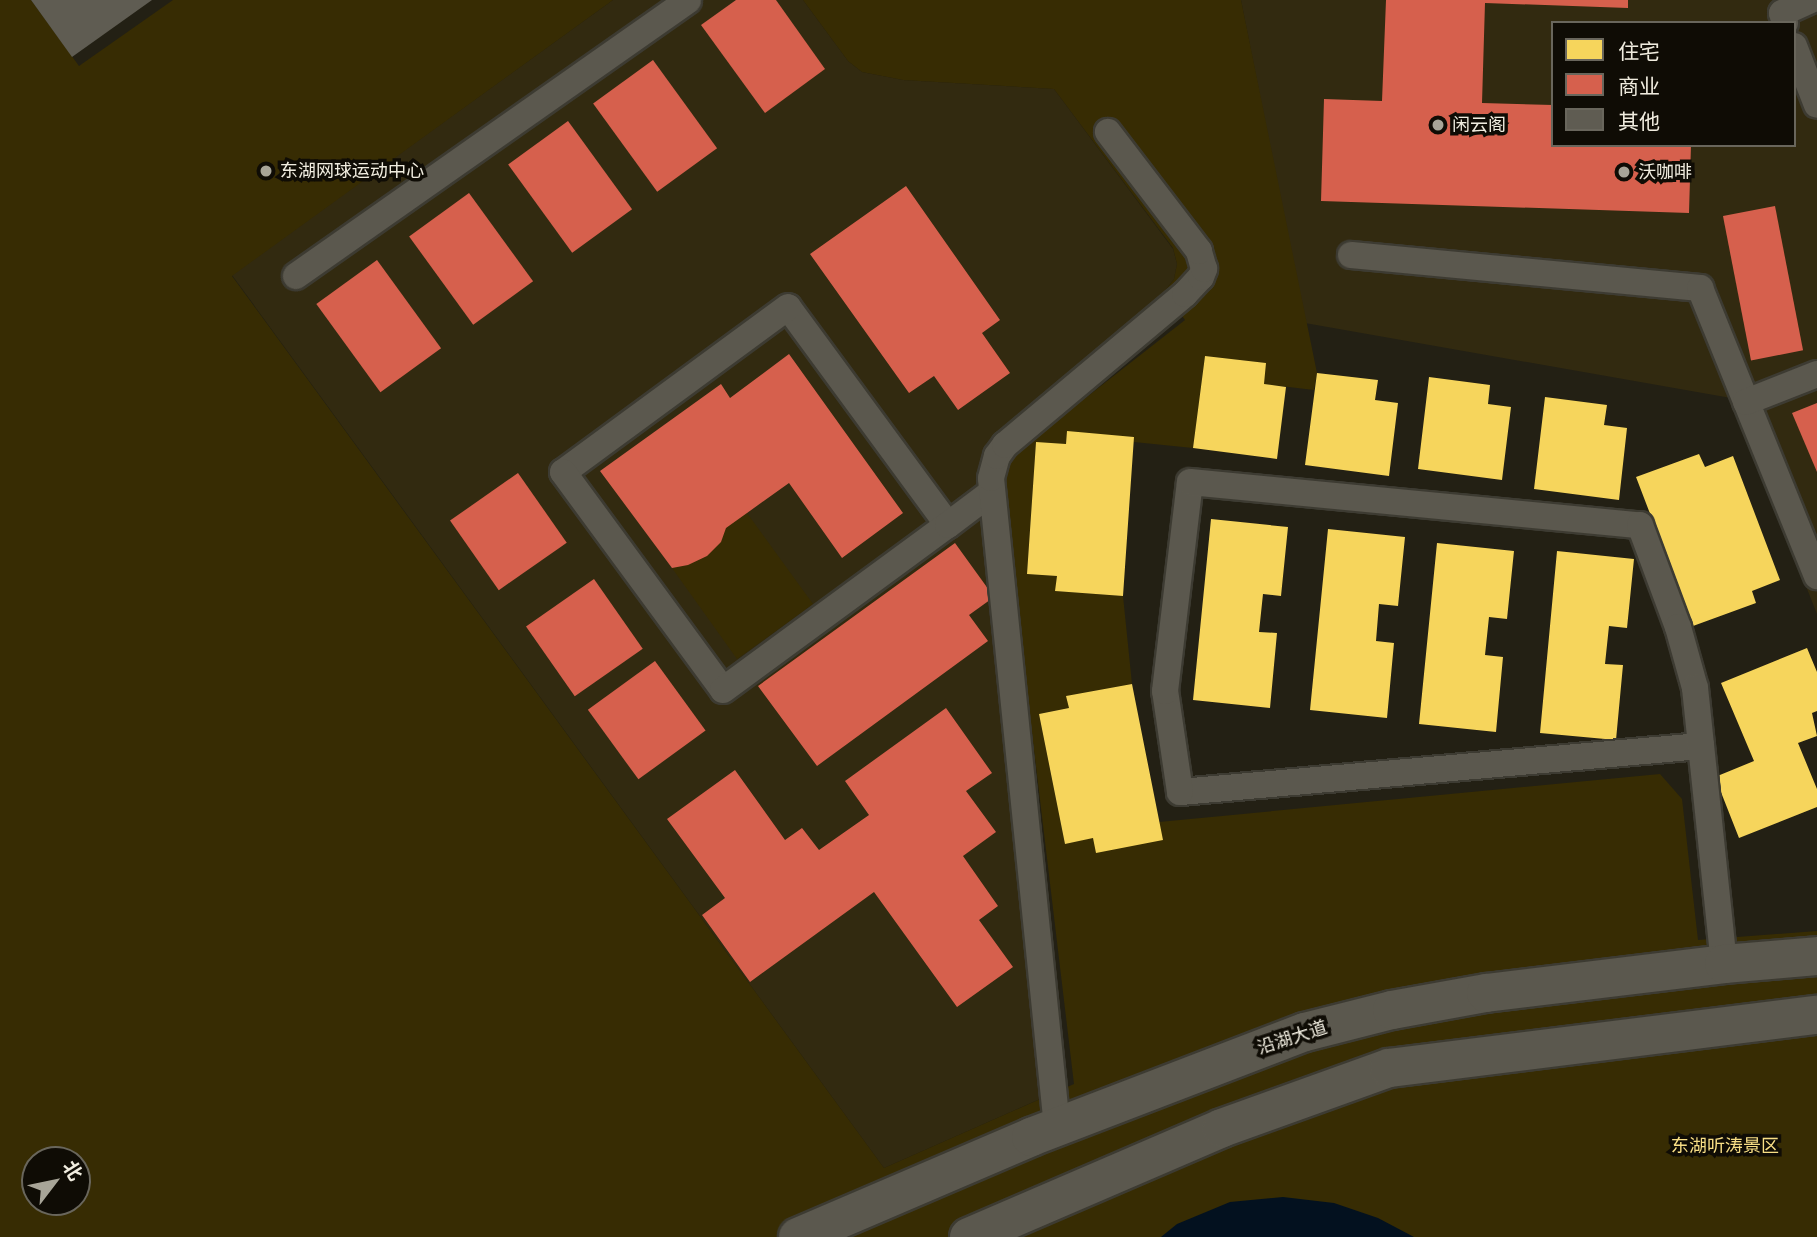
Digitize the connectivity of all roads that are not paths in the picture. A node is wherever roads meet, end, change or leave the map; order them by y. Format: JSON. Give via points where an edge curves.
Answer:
{"nodes":[{"id":1,"x":688,"y":0,"type":"edge"},
{"id":2,"x":1811,"y":0,"type":"edge"},
{"id":3,"x":1785,"y":21,"type":"edge"},
{"id":4,"x":1796,"y":51,"type":"edge"},
{"id":5,"x":1817,"y":105,"type":"edge"},
{"id":6,"x":1108,"y":132,"type":"dead end"},
{"id":7,"x":1351,"y":255,"type":"dead end"},
{"id":8,"x":296,"y":276,"type":"dead end"},
{"id":9,"x":1817,"y":374,"type":"edge"},
{"id":10,"x":1746,"y":402,"type":"junction"},
{"id":11,"x":992,"y":492,"type":"junction"},
{"id":12,"x":948,"y":525,"type":"junction"},
{"id":13,"x":1817,"y":576,"type":"edge"},
{"id":14,"x":1700,"y":746,"type":"junction"},
{"id":15,"x":1817,"y":956,"type":"edge"},
{"id":16,"x":1724,"y":964,"type":"junction"},
{"id":17,"x":1817,"y":1015,"type":"edge"},
{"id":18,"x":1058,"y":1127,"type":"junction"},
{"id":19,"x":798,"y":1237,"type":"edge"},
{"id":20,"x":969,"y":1237,"type":"edge"}],
"edges":[{"from":1,"to":8,"type":"lane"},
{"from":2,"to":3,"type":"lane","via":[[1782,13]]},
{"from":4,"to":5,"type":"lane"},
{"from":6,"to":11,"type":"lane","via":[[1199,250],[1204,269],[1185,294],[1005,446],[993,466]]},
{"from":7,"to":10,"type":"lane","via":[[1700,288]]},
{"from":9,"to":10,"type":"lane"},
{"from":10,"to":13,"type":"lane"},
{"from":11,"to":12,"type":"lane"},
{"from":11,"to":18,"type":"lane"},
{"from":12,"to":12,"type":"lane","via":[[788,307],[563,472],[723,690]]},
{"from":14,"to":14,"type":"lane","via":[[1180,792],[1165,691],[1190,482],[1640,525],[1685,651],[1695,688]]},
{"from":14,"to":16,"type":"lane"},
{"from":15,"to":16,"type":"street","name":"沿湖大道"},
{"from":16,"to":18,"type":"street","name":"沿湖大道","via":[[1486,993],[1392,1010],[1305,1032]]},
{"from":17,"to":20,"type":"street","via":[[1389,1068],[1222,1128]]},
{"from":18,"to":19,"type":"street","name":"沿湖大道"}]}
